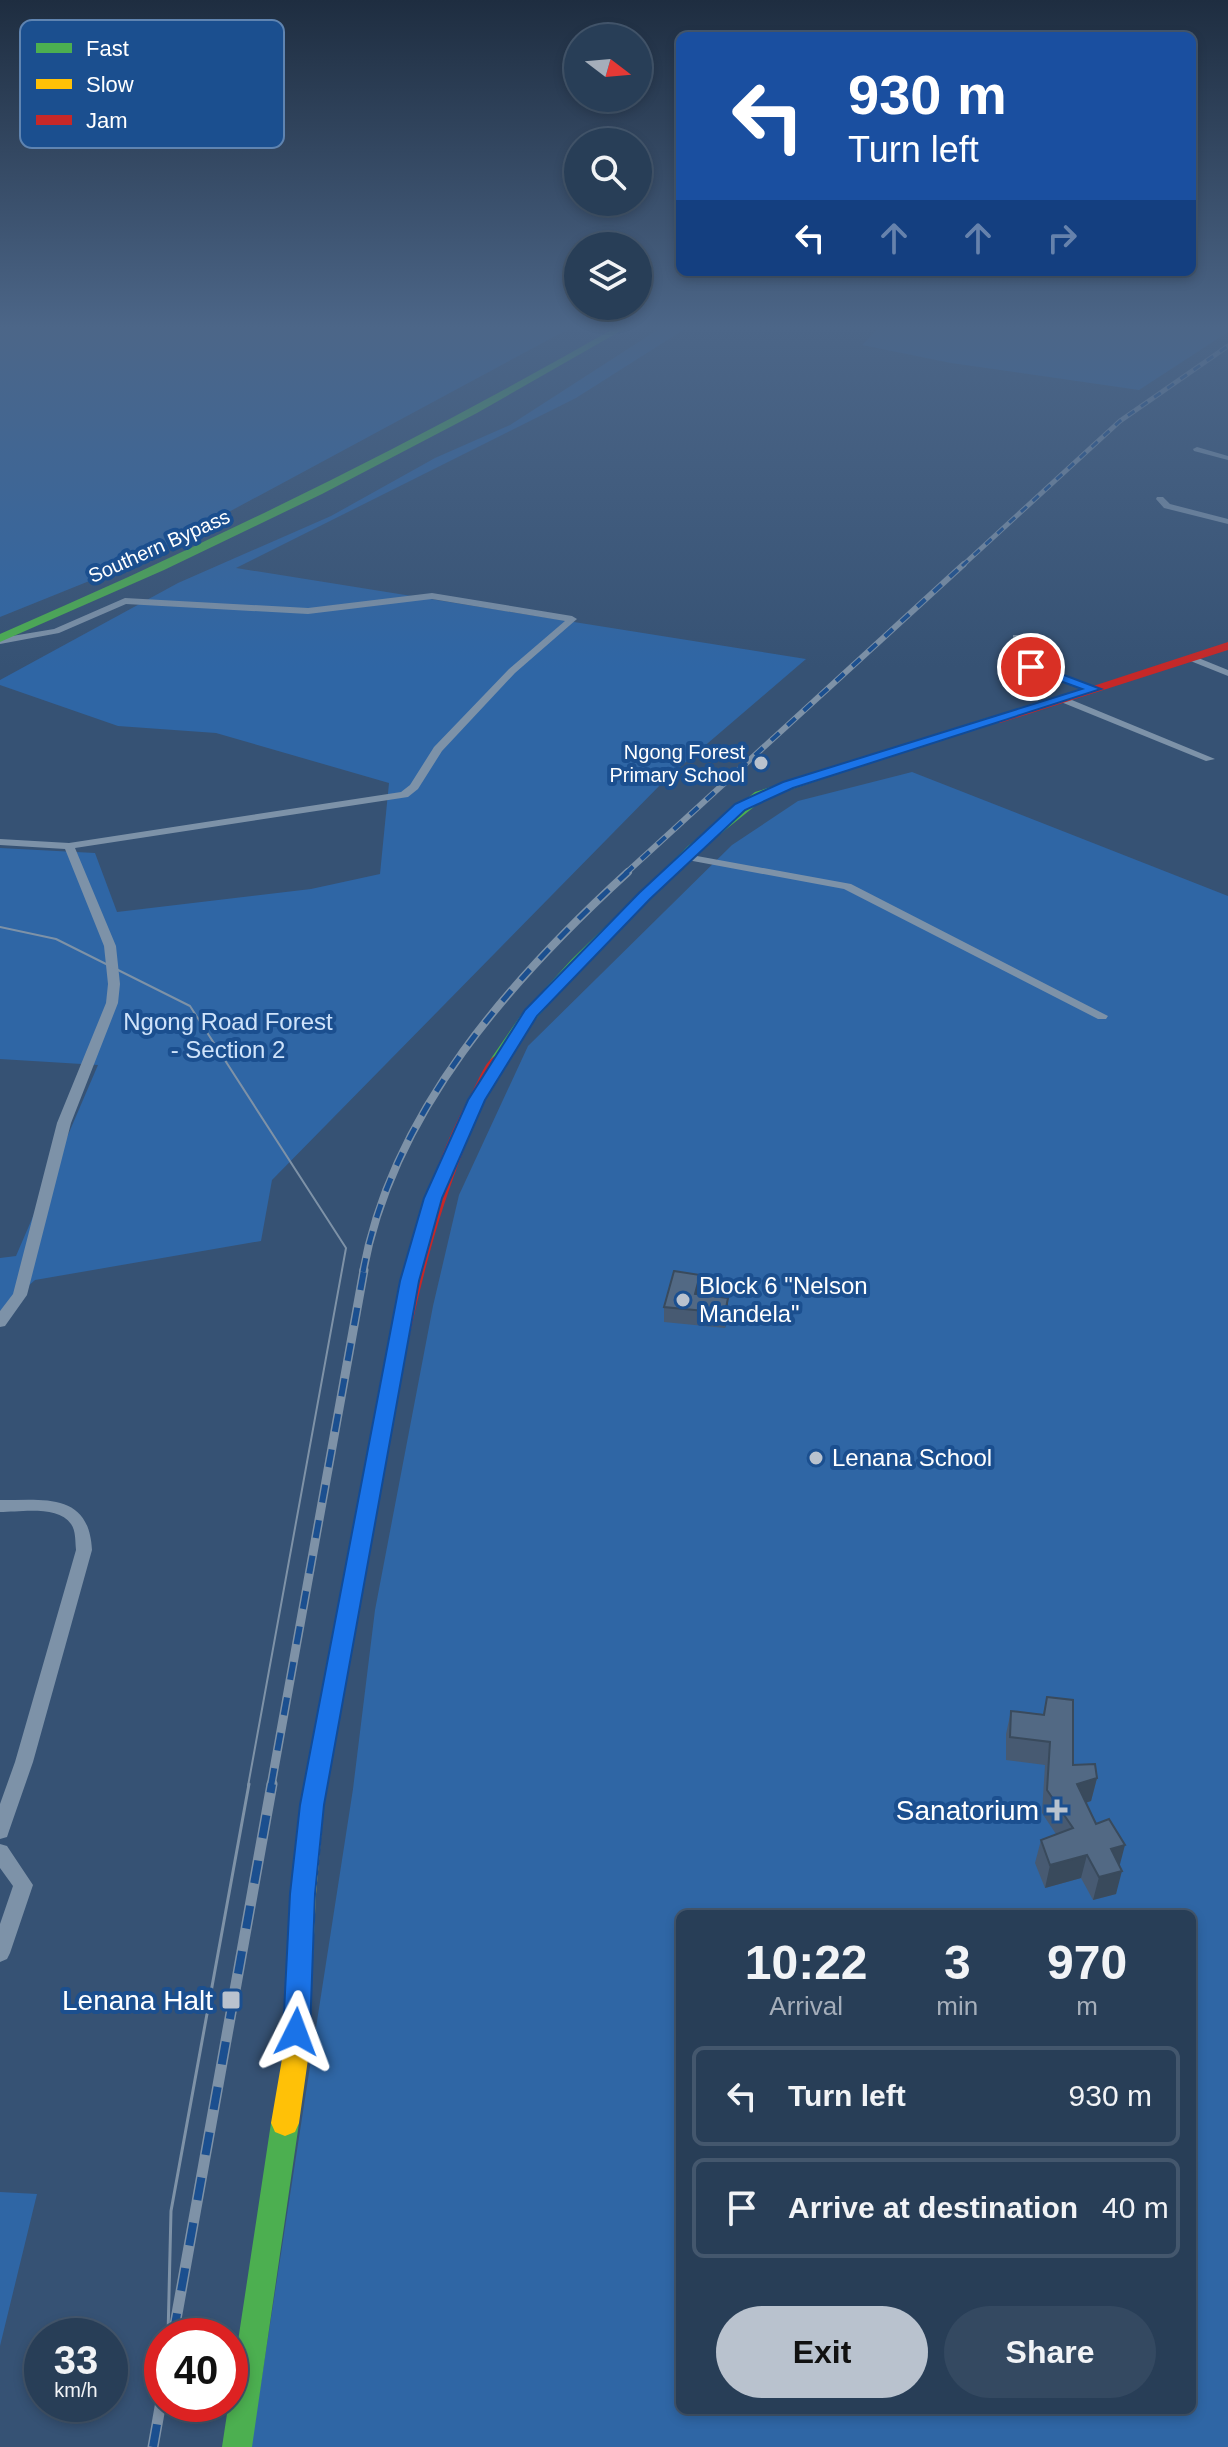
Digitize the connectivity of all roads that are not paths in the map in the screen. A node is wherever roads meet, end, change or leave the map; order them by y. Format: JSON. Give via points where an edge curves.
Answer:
{"nodes":[{"id":1,"x":403,"y":439,"type":"edge"},
{"id":2,"x":424,"y":439,"type":"edge"},
{"id":3,"x":1197,"y":449,"type":"dead end"},
{"id":4,"x":1228,"y":458,"type":"edge"},
{"id":5,"x":1160,"y":499,"type":"dead end"},
{"id":6,"x":1228,"y":522,"type":"edge"},
{"id":7,"x":0,"y":627,"type":"edge"},
{"id":8,"x":1016,"y":637,"type":"dead end"},
{"id":9,"x":0,"y":640,"type":"edge"},
{"id":10,"x":1228,"y":646,"type":"edge"},
{"id":11,"x":1191,"y":658,"type":"junction"},
{"id":12,"x":1228,"y":673,"type":"edge"},
{"id":13,"x":1094,"y":689,"type":"junction"},
{"id":14,"x":1064,"y":700,"type":"junction"},
{"id":15,"x":1210,"y":759,"type":"dead end"},
{"id":16,"x":0,"y":842,"type":"edge"},
{"id":17,"x":69,"y":846,"type":"junction"},
{"id":18,"x":686,"y":857,"type":"junction"},
{"id":19,"x":1102,"y":1016,"type":"dead end"},
{"id":20,"x":0,"y":1322,"type":"edge"},
{"id":21,"x":0,"y":1506,"type":"edge"},
{"id":22,"x":0,"y":1831,"type":"edge"},
{"id":23,"x":0,"y":1852,"type":"edge"},
{"id":24,"x":0,"y":1953,"type":"edge"},
{"id":25,"x":237,"y":2447,"type":"edge"}],
"edges":[{"from":1,"to":7,"type":"main road","name":"Southern Bypass","via":[[182,550]]},
{"from":2,"to":9,"type":"main road","name":"Southern Bypass","via":[[163,569]]},
{"from":3,"to":4,"type":"street"},
{"from":5,"to":6,"type":"street","via":[[1167,506]]},
{"from":8,"to":13,"type":"street","via":[[1032,644],[1031,667]]},
{"from":9,"to":17,"type":"street","via":[[56,631],[125,601],[322,611],[432,596],[572,619],[512,671],[438,749],[404,795]]},
{"from":10,"to":11,"type":"main road"},
{"from":11,"to":12,"type":"street"},
{"from":11,"to":13,"type":"main road"},
{"from":13,"to":14,"type":"main road"},
{"from":14,"to":15,"type":"street"},
{"from":14,"to":18,"type":"main road","via":[[760,795],[720,823]]},
{"from":16,"to":17,"type":"street"},
{"from":17,"to":20,"type":"street","via":[[110,946],[112,1003],[64,1123],[20,1295]]},
{"from":18,"to":19,"type":"street","via":[[847,886]]},
{"from":18,"to":25,"type":"main road","via":[[530,1013],[453,1149],[421,1236],[312,1805],[295,2059]]},
{"from":21,"to":22,"type":"street","via":[[68,1511],[80,1518],[85,1533],[24,1762]]},
{"from":23,"to":24,"type":"street","via":[[23,1885]]}]}
